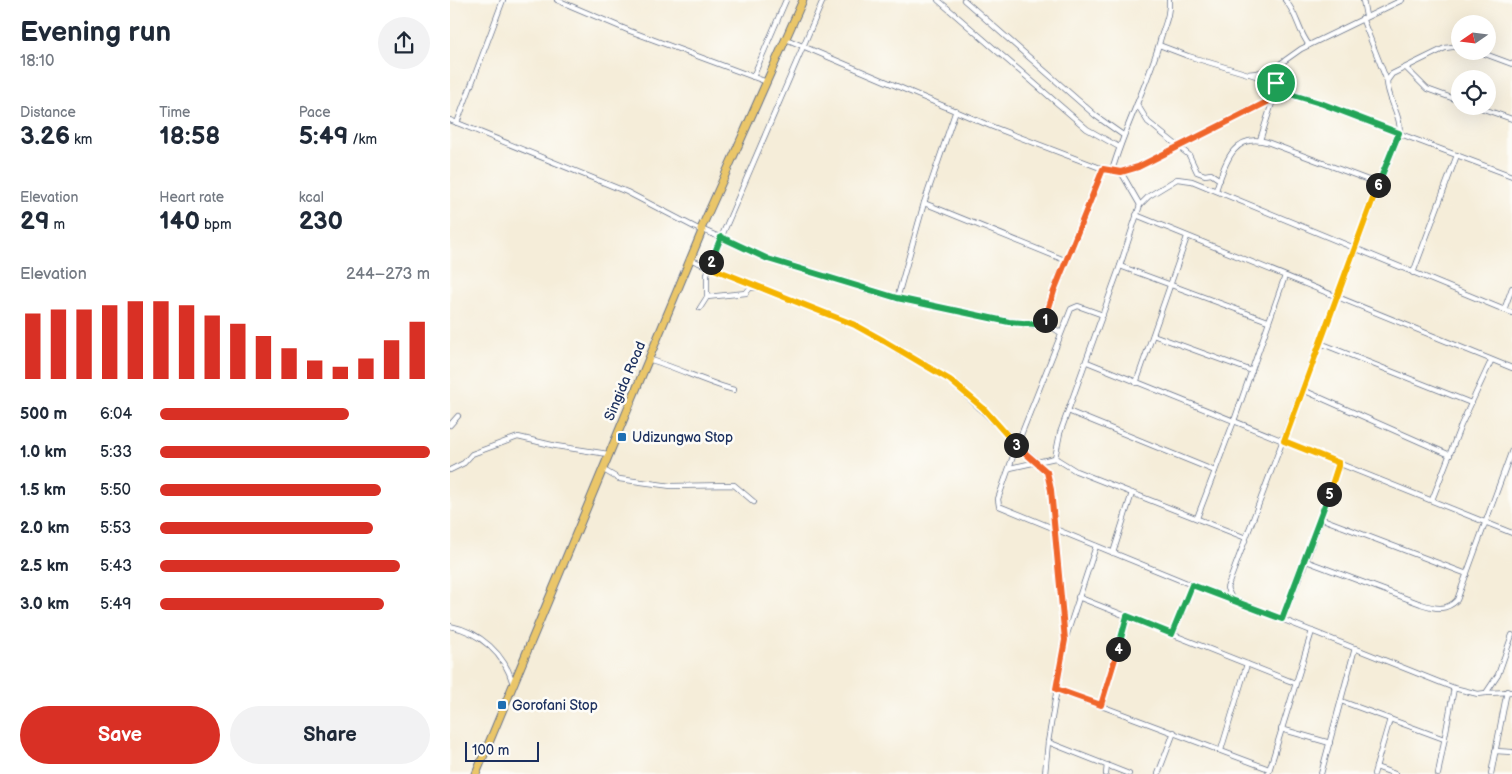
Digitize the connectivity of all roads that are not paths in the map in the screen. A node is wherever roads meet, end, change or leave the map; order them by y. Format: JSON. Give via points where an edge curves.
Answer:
{"nodes":[{"id":1,"x":503,"y":0,"type":"edge"},
{"id":2,"x":557,"y":0,"type":"edge"},
{"id":3,"x":786,"y":0,"type":"edge"},
{"id":4,"x":803,"y":0,"type":"edge"},
{"id":5,"x":824,"y":0,"type":"edge"},
{"id":6,"x":938,"y":0,"type":"edge"},
{"id":7,"x":964,"y":0,"type":"edge"},
{"id":8,"x":1169,"y":0,"type":"edge"},
{"id":9,"x":1363,"y":0,"type":"edge"},
{"id":10,"x":1402,"y":0,"type":"edge"},
{"id":11,"x":1288,"y":2,"type":"edge"},
{"id":12,"x":1364,"y":17,"type":"junction"},
{"id":13,"x":786,"y":39,"type":"junction"},
{"id":14,"x":1159,"y":45,"type":"junction"},
{"id":15,"x":1310,"y":45,"type":"junction"},
{"id":16,"x":803,"y":46,"type":"junction"},
{"id":17,"x":1451,"y":47,"type":"edge"},
{"id":18,"x":1496,"y":58,"type":"edge"},
{"id":19,"x":1512,"y":64,"type":"edge"},
{"id":20,"x":1277,"y":66,"type":"junction"},
{"id":21,"x":1406,"y":68,"type":"junction"},
{"id":22,"x":1248,"y":74,"type":"junction"},
{"id":23,"x":753,"y":77,"type":"junction"},
{"id":24,"x":1387,"y":81,"type":"junction"},
{"id":25,"x":767,"y":82,"type":"junction"},
{"id":26,"x":1276,"y":83,"type":"junction"},
{"id":27,"x":1290,"y":94,"type":"junction"},
{"id":28,"x":1274,"y":97,"type":"junction"},
{"id":29,"x":1451,"y":98,"type":"edge"},
{"id":30,"x":1137,"y":104,"type":"junction"},
{"id":31,"x":956,"y":110,"type":"junction"},
{"id":32,"x":1496,"y":113,"type":"edge"},
{"id":33,"x":1512,"y":119,"type":"edge"},
{"id":34,"x":450,"y":120,"type":"edge"},
{"id":35,"x":457,"y":123,"type":"junction"},
{"id":36,"x":1399,"y":133,"type":"junction"},
{"id":37,"x":1123,"y":136,"type":"junction"},
{"id":38,"x":1260,"y":140,"type":"junction"},
{"id":39,"x":1178,"y":146,"type":"junction"},
{"id":40,"x":1119,"y":147,"type":"junction"},
{"id":41,"x":1457,"y":156,"type":"junction"},
{"id":42,"x":1103,"y":169,"type":"junction"},
{"id":43,"x":1112,"y":171,"type":"junction"},
{"id":44,"x":1121,"y":172,"type":"junction"},
{"id":45,"x":1512,"y":176,"type":"edge"},
{"id":46,"x":1220,"y":180,"type":"junction"},
{"id":47,"x":1378,"y":184,"type":"junction"},
{"id":48,"x":1216,"y":190,"type":"junction"},
{"id":49,"x":924,"y":203,"type":"junction"},
{"id":50,"x":1140,"y":205,"type":"junction"},
{"id":51,"x":1136,"y":215,"type":"junction"},
{"id":52,"x":702,"y":230,"type":"junction"},
{"id":53,"x":721,"y":237,"type":"junction"},
{"id":54,"x":1187,"y":237,"type":"junction"},
{"id":55,"x":1355,"y":249,"type":"junction"},
{"id":56,"x":689,"y":259,"type":"junction"},
{"id":57,"x":1067,"y":261,"type":"junction"},
{"id":58,"x":1120,"y":266,"type":"junction"},
{"id":59,"x":709,"y":267,"type":"junction"},
{"id":60,"x":1412,"y":273,"type":"junction"},
{"id":61,"x":1285,"y":276,"type":"junction"},
{"id":62,"x":1170,"y":285,"type":"junction"},
{"id":63,"x":759,"y":287,"type":"junction"},
{"id":64,"x":1512,"y":288,"type":"edge"},
{"id":65,"x":707,"y":297,"type":"junction"},
{"id":66,"x":897,"y":298,"type":"junction"},
{"id":67,"x":1337,"y":298,"type":"junction"},
{"id":68,"x":700,"y":308,"type":"dead end"},
{"id":69,"x":1504,"y":310,"type":"junction"},
{"id":70,"x":1512,"y":313,"type":"edge"},
{"id":71,"x":1103,"y":315,"type":"junction"},
{"id":72,"x":1268,"y":321,"type":"junction"},
{"id":73,"x":1044,"y":322,"type":"junction"},
{"id":74,"x":1062,"y":333,"type":"junction"},
{"id":75,"x":1153,"y":335,"type":"junction"},
{"id":76,"x":1320,"y":343,"type":"junction"},
{"id":77,"x":648,"y":359,"type":"junction"},
{"id":78,"x":1491,"y":361,"type":"junction"},
{"id":79,"x":1087,"y":362,"type":"junction"},
{"id":80,"x":1512,"y":368,"type":"edge"},
{"id":81,"x":1252,"y":371,"type":"junction"},
{"id":82,"x":1136,"y":383,"type":"junction"},
{"id":83,"x":734,"y":390,"type":"dead end"},
{"id":84,"x":1303,"y":390,"type":"junction"},
{"id":85,"x":1470,"y":403,"type":"junction"},
{"id":86,"x":1068,"y":411,"type":"junction"},
{"id":87,"x":458,"y":416,"type":"dead end"},
{"id":88,"x":1234,"y":421,"type":"junction"},
{"id":89,"x":450,"y":425,"type":"edge"},
{"id":90,"x":1284,"y":441,"type":"junction"},
{"id":91,"x":1017,"y":445,"type":"junction"},
{"id":92,"x":1512,"y":450,"type":"edge"},
{"id":93,"x":608,"y":454,"type":"junction"},
{"id":94,"x":1450,"y":455,"type":"junction"},
{"id":95,"x":1055,"y":458,"type":"junction"},
{"id":96,"x":1036,"y":463,"type":"junction"},
{"id":97,"x":1339,"y":463,"type":"junction"},
{"id":98,"x":1010,"y":468,"type":"junction"},
{"id":99,"x":602,"y":469,"type":"junction"},
{"id":100,"x":450,"y":470,"type":"edge"},
{"id":101,"x":1215,"y":471,"type":"junction"},
{"id":102,"x":1132,"y":493,"type":"junction"},
{"id":103,"x":1432,"y":500,"type":"junction"},
{"id":104,"x":754,"y":502,"type":"dead end"},
{"id":105,"x":1197,"y":518,"type":"junction"},
{"id":106,"x":1320,"y":518,"type":"junction"},
{"id":107,"x":1486,"y":523,"type":"junction"},
{"id":108,"x":1055,"y":530,"type":"junction"},
{"id":109,"x":1512,"y":533,"type":"edge"},
{"id":110,"x":1246,"y":538,"type":"junction"},
{"id":111,"x":1096,"y":546,"type":"junction"},
{"id":112,"x":1113,"y":552,"type":"junction"},
{"id":113,"x":1306,"y":561,"type":"junction"},
{"id":114,"x":1467,"y":574,"type":"junction"},
{"id":115,"x":1192,"y":585,"type":"junction"},
{"id":116,"x":1078,"y":597,"type":"junction"},
{"id":117,"x":1232,"y":599,"type":"junction"},
{"id":118,"x":1127,"y":616,"type":"junction"},
{"id":119,"x":1282,"y":619,"type":"junction"},
{"id":120,"x":450,"y":626,"type":"edge"},
{"id":121,"x":1312,"y":631,"type":"junction"},
{"id":122,"x":1172,"y":634,"type":"junction"},
{"id":123,"x":1512,"y":635,"type":"edge"},
{"id":124,"x":1065,"y":640,"type":"junction"},
{"id":125,"x":1355,"y":648,"type":"junction"},
{"id":126,"x":1247,"y":664,"type":"junction"},
{"id":127,"x":1295,"y":683,"type":"junction"},
{"id":128,"x":513,"y":685,"type":"junction"},
{"id":129,"x":1454,"y":688,"type":"junction"},
{"id":130,"x":1056,"y":689,"type":"junction"},
{"id":131,"x":1509,"y":691,"type":"edge"},
{"id":132,"x":1486,"y":693,"type":"junction"},
{"id":133,"x":1341,"y":700,"type":"junction"},
{"id":134,"x":1101,"y":705,"type":"junction"},
{"id":135,"x":1390,"y":719,"type":"junction"},
{"id":136,"x":1281,"y":729,"type":"junction"},
{"id":137,"x":1174,"y":732,"type":"junction"},
{"id":138,"x":1444,"y":739,"type":"junction"},
{"id":139,"x":1048,"y":742,"type":"junction"},
{"id":140,"x":1330,"y":743,"type":"junction"},
{"id":141,"x":1221,"y":750,"type":"junction"},
{"id":142,"x":1495,"y":751,"type":"junction"},
{"id":143,"x":1512,"y":752,"type":"edge"},
{"id":144,"x":1108,"y":765,"type":"junction"},
{"id":145,"x":1376,"y":767,"type":"junction"},
{"id":146,"x":1269,"y":771,"type":"edge"},
{"id":147,"x":476,"y":774,"type":"edge"},
{"id":148,"x":1046,"y":774,"type":"edge"},
{"id":149,"x":1106,"y":774,"type":"edge"},
{"id":150,"x":1129,"y":774,"type":"edge"},
{"id":151,"x":1158,"y":774,"type":"edge"},
{"id":152,"x":1321,"y":774,"type":"edge"},
{"id":153,"x":1374,"y":774,"type":"edge"},
{"id":154,"x":1396,"y":774,"type":"edge"},
{"id":155,"x":1438,"y":774,"type":"edge"},
{"id":156,"x":1491,"y":774,"type":"edge"}],
"edges":[{"from":1,"to":35,"type":"street"},
{"from":2,"to":23,"type":"street"},
{"from":3,"to":23,"type":"street"},
{"from":4,"to":13,"type":"highway","name":"Singida Road"},
{"from":5,"to":16,"type":"street"},
{"from":6,"to":40,"type":"street","via":[[1087,129]]},
{"from":7,"to":37,"type":"street"},
{"from":8,"to":14,"type":"street","via":[[1170,11]]},
{"from":9,"to":12,"type":"street"},
{"from":10,"to":12,"type":"street"},
{"from":11,"to":15,"type":"street","via":[[1300,32]]},
{"from":12,"to":15,"type":"street"},
{"from":12,"to":24,"type":"street"},
{"from":13,"to":16,"type":"street"},
{"from":13,"to":25,"type":"highway","name":"Singida Road"},
{"from":14,"to":22,"type":"street"},
{"from":14,"to":30,"type":"street"},
{"from":15,"to":20,"type":"street"},
{"from":16,"to":31,"type":"street"},
{"from":16,"to":53,"type":"street"},
{"from":17,"to":21,"type":"street"},
{"from":18,"to":19,"type":"street"},
{"from":20,"to":22,"type":"street"},
{"from":20,"to":26,"type":"street"},
{"from":21,"to":24,"type":"street","via":[[1392,74]]},
{"from":21,"to":29,"type":"street","via":[[1426,89]]},
{"from":22,"to":26,"type":"street"},
{"from":23,"to":25,"type":"street"},
{"from":24,"to":36,"type":"street","via":[[1400,126]]},
{"from":25,"to":52,"type":"highway","name":"Singida Road"},
{"from":26,"to":27,"type":"street"},
{"from":26,"to":28,"type":"street"},
{"from":27,"to":28,"type":"street"},
{"from":27,"to":36,"type":"street"},
{"from":28,"to":38,"type":"street"},
{"from":28,"to":39,"type":"street"},
{"from":30,"to":37,"type":"street"},
{"from":30,"to":39,"type":"street","via":[[1148,122]]},
{"from":31,"to":42,"type":"street"},
{"from":31,"to":49,"type":"street"},
{"from":32,"to":33,"type":"street"},
{"from":34,"to":35,"type":"street"},
{"from":35,"to":52,"type":"street","via":[[627,192]]},
{"from":36,"to":41,"type":"street"},
{"from":36,"to":47,"type":"street"},
{"from":37,"to":40,"type":"street"},
{"from":38,"to":46,"type":"street","via":[[1248,139],[1239,143]]},
{"from":38,"to":47,"type":"street"},
{"from":39,"to":44,"type":"street","via":[[1138,167]]},
{"from":39,"to":46,"type":"street","via":[[1189,155],[1197,172],[1211,174]]},
{"from":40,"to":43,"type":"street"},
{"from":41,"to":45,"type":"street"},
{"from":41,"to":60,"type":"street"},
{"from":42,"to":43,"type":"street"},
{"from":42,"to":57,"type":"street"},
{"from":43,"to":44,"type":"street"},
{"from":44,"to":50,"type":"street"},
{"from":46,"to":48,"type":"street"},
{"from":47,"to":55,"type":"street"},
{"from":48,"to":50,"type":"street","via":[[1177,178]]},
{"from":48,"to":55,"type":"street"},
{"from":49,"to":57,"type":"street"},
{"from":49,"to":66,"type":"street"},
{"from":50,"to":51,"type":"street"},
{"from":51,"to":54,"type":"street"},
{"from":51,"to":58,"type":"street"},
{"from":52,"to":53,"type":"street"},
{"from":52,"to":56,"type":"highway","name":"Singida Road"},
{"from":53,"to":59,"type":"street"},
{"from":53,"to":66,"type":"street","via":[[768,259]]},
{"from":54,"to":61,"type":"street"},
{"from":54,"to":62,"type":"street"},
{"from":55,"to":60,"type":"street"},
{"from":55,"to":67,"type":"street"},
{"from":56,"to":59,"type":"street"},
{"from":56,"to":77,"type":"highway","name":"Singida Road"},
{"from":57,"to":73,"type":"street"},
{"from":58,"to":62,"type":"street"},
{"from":58,"to":71,"type":"street"},
{"from":59,"to":63,"type":"street"},
{"from":59,"to":65,"type":"street"},
{"from":60,"to":69,"type":"street"},
{"from":61,"to":67,"type":"street"},
{"from":61,"to":72,"type":"street"},
{"from":62,"to":72,"type":"street"},
{"from":62,"to":75,"type":"street"},
{"from":63,"to":65,"type":"street","via":[[750,288],[746,293]]},
{"from":63,"to":91,"type":"street","via":[[855,325],[950,380],[983,408]]},
{"from":64,"to":69,"type":"street"},
{"from":65,"to":68,"type":"street"},
{"from":66,"to":73,"type":"street","via":[[1009,322]]},
{"from":67,"to":76,"type":"street"},
{"from":67,"to":78,"type":"street"},
{"from":69,"to":70,"type":"street"},
{"from":71,"to":74,"type":"street","via":[[1074,306]]},
{"from":71,"to":79,"type":"street"},
{"from":72,"to":81,"type":"street"},
{"from":73,"to":74,"type":"street"},
{"from":74,"to":91,"type":"street"},
{"from":75,"to":81,"type":"street"},
{"from":75,"to":82,"type":"street"},
{"from":76,"to":84,"type":"street"},
{"from":76,"to":85,"type":"street"},
{"from":77,"to":83,"type":"street"},
{"from":77,"to":93,"type":"highway","name":"Singida Road"},
{"from":78,"to":80,"type":"street"},
{"from":78,"to":85,"type":"street"},
{"from":79,"to":82,"type":"street"},
{"from":79,"to":86,"type":"street"},
{"from":81,"to":88,"type":"street"},
{"from":82,"to":88,"type":"street"},
{"from":84,"to":90,"type":"street"},
{"from":84,"to":94,"type":"street"},
{"from":85,"to":94,"type":"street"},
{"from":86,"to":95,"type":"street"},
{"from":86,"to":101,"type":"street"},
{"from":87,"to":89,"type":"street"},
{"from":88,"to":90,"type":"street"},
{"from":88,"to":101,"type":"street"},
{"from":90,"to":97,"type":"street"},
{"from":90,"to":110,"type":"street"},
{"from":91,"to":96,"type":"street"},
{"from":91,"to":98,"type":"street"},
{"from":92,"to":107,"type":"street"},
{"from":93,"to":99,"type":"highway","name":"Singida Road"},
{"from":93,"to":100,"type":"street","via":[[518,437],[472,454],[464,463]]},
{"from":94,"to":103,"type":"street"},
{"from":95,"to":96,"type":"street"},
{"from":95,"to":102,"type":"street","via":[[1076,471]]},
{"from":96,"to":98,"type":"street"},
{"from":96,"to":108,"type":"street","via":[[1047,472],[1049,479]]},
{"from":97,"to":103,"type":"street"},
{"from":97,"to":106,"type":"street"},
{"from":98,"to":108,"type":"street","via":[[998,499],[999,506]]},
{"from":99,"to":104,"type":"street","via":[[619,479],[671,486],[734,485]]},
{"from":99,"to":128,"type":"highway","name":"Singida Road"},
{"from":101,"to":105,"type":"street"},
{"from":102,"to":105,"type":"street"},
{"from":102,"to":112,"type":"street"},
{"from":103,"to":107,"type":"street"},
{"from":105,"to":110,"type":"street"},
{"from":106,"to":113,"type":"street"},
{"from":106,"to":114,"type":"street"},
{"from":107,"to":109,"type":"street"},
{"from":107,"to":114,"type":"street"},
{"from":108,"to":111,"type":"street"},
{"from":108,"to":124,"type":"street"},
{"from":110,"to":117,"type":"street","via":[[1227,588]]},
{"from":111,"to":112,"type":"street"},
{"from":111,"to":116,"type":"street"},
{"from":112,"to":115,"type":"street"},
{"from":113,"to":114,"type":"street","via":[[1441,609],[1457,600]]},
{"from":113,"to":119,"type":"street"},
{"from":115,"to":117,"type":"street"},
{"from":115,"to":122,"type":"street"},
{"from":116,"to":118,"type":"street"},
{"from":116,"to":124,"type":"street"},
{"from":117,"to":119,"type":"street"},
{"from":118,"to":122,"type":"street"},
{"from":118,"to":134,"type":"street"},
{"from":119,"to":121,"type":"street"},
{"from":120,"to":128,"type":"street","via":[[474,633],[490,645],[508,670]]},
{"from":121,"to":125,"type":"street"},
{"from":121,"to":127,"type":"street"},
{"from":122,"to":126,"type":"street"},
{"from":123,"to":132,"type":"street","via":[[1498,675]]},
{"from":124,"to":130,"type":"street"},
{"from":125,"to":129,"type":"street"},
{"from":125,"to":133,"type":"street"},
{"from":126,"to":127,"type":"street"},
{"from":126,"to":141,"type":"street"},
{"from":127,"to":136,"type":"street"},
{"from":128,"to":147,"type":"highway","name":"Singida Road"},
{"from":129,"to":132,"type":"street"},
{"from":129,"to":138,"type":"street"},
{"from":130,"to":134,"type":"street"},
{"from":130,"to":139,"type":"street"},
{"from":131,"to":132,"type":"street"},
{"from":131,"to":142,"type":"street"},
{"from":133,"to":135,"type":"street"},
{"from":133,"to":140,"type":"street"},
{"from":134,"to":137,"type":"street"},
{"from":135,"to":138,"type":"street"},
{"from":135,"to":145,"type":"street"},
{"from":136,"to":140,"type":"street"},
{"from":136,"to":146,"type":"street"},
{"from":137,"to":141,"type":"street"},
{"from":137,"to":151,"type":"street"},
{"from":138,"to":155,"type":"street"},
{"from":139,"to":144,"type":"street"},
{"from":139,"to":148,"type":"street"},
{"from":140,"to":152,"type":"street"},
{"from":141,"to":146,"type":"street"},
{"from":142,"to":143,"type":"street"},
{"from":142,"to":156,"type":"street"},
{"from":144,"to":149,"type":"street"},
{"from":144,"to":150,"type":"street"},
{"from":145,"to":153,"type":"street"},
{"from":145,"to":154,"type":"street"}]}
